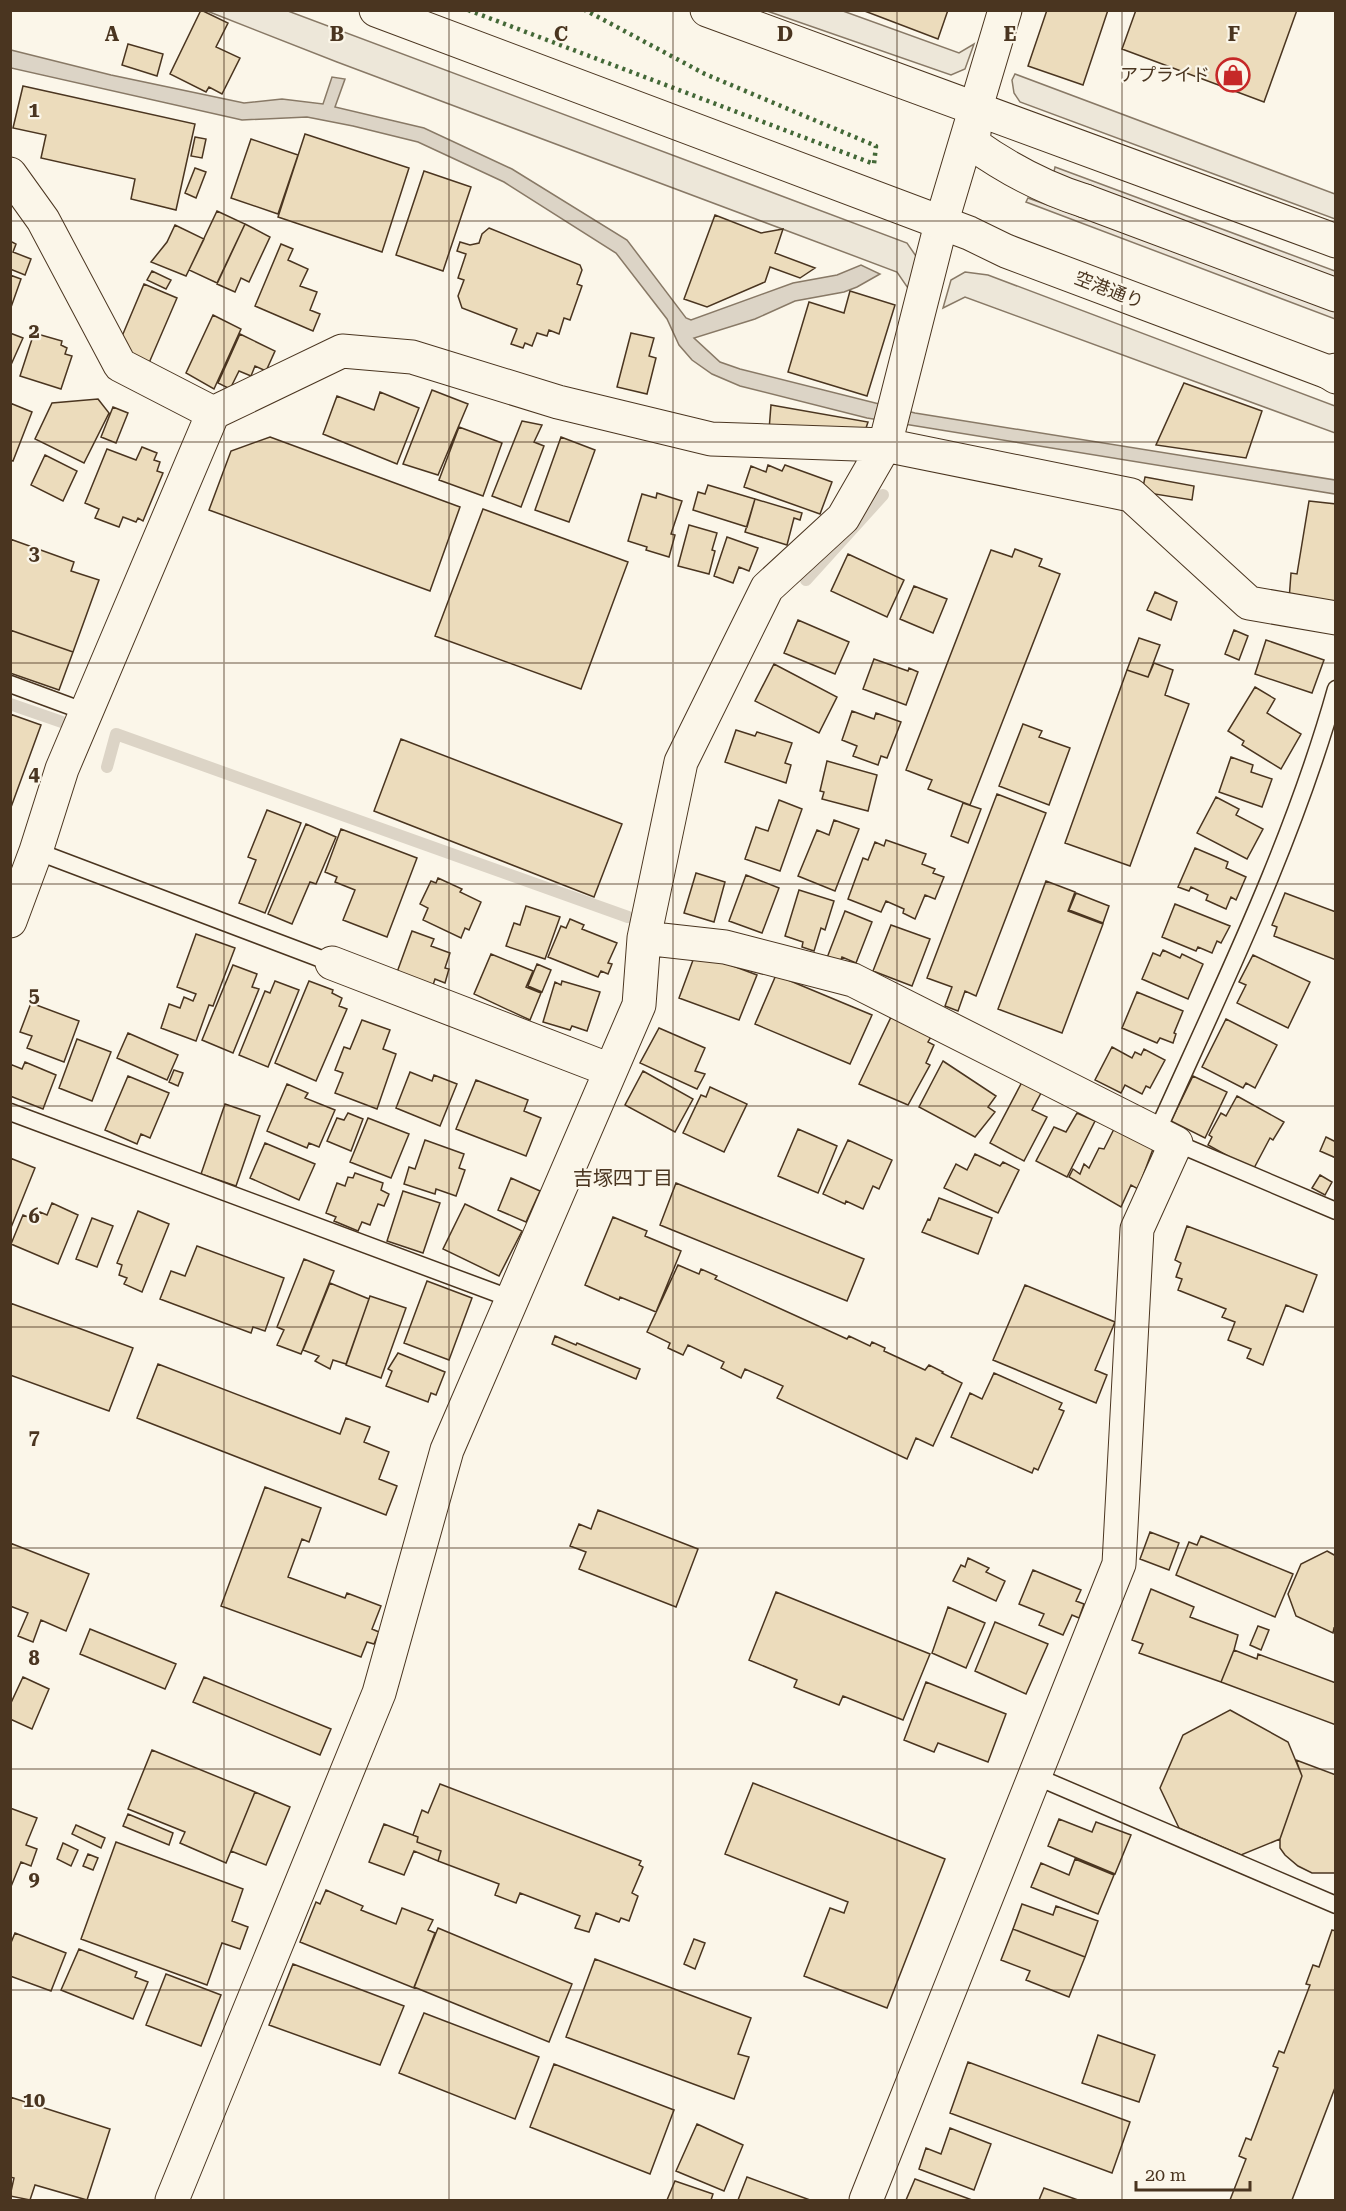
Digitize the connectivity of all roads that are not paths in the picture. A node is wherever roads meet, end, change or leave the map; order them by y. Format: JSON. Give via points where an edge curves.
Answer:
{"nodes":[{"id":1,"x":376,"y":10,"type":"edge"},
{"id":2,"x":707,"y":10,"type":"edge"},
{"id":3,"x":1005,"y":10,"type":"edge"},
{"id":4,"x":976,"y":110,"type":"junction"},
{"id":5,"x":10,"y":174,"type":"edge"},
{"id":6,"x":941,"y":224,"type":"junction"},
{"id":7,"x":1335,"y":241,"type":"edge"},
{"id":8,"x":1335,"y":295,"type":"edge"},
{"id":9,"x":1333,"y":373,"type":"edge"},
{"id":10,"x":213,"y":413,"type":"junction"},
{"id":11,"x":891,"y":425,"type":"junction"},
{"id":12,"x":1335,"y":618,"type":"edge"},
{"id":13,"x":10,"y":684,"type":"edge"},
{"id":14,"x":1335,"y":689,"type":"edge"},
{"id":15,"x":86,"y":712,"type":"junction"},
{"id":16,"x":36,"y":851,"type":"junction"},
{"id":17,"x":10,"y":921,"type":"edge"},
{"id":18,"x":644,"y":938,"type":"junction"},
{"id":19,"x":332,"y":963,"type":"joint"},
{"id":20,"x":610,"y":1070,"type":"junction"},
{"id":21,"x":10,"y":1112,"type":"edge"},
{"id":22,"x":1166,"y":1138,"type":"junction"},
{"id":23,"x":1335,"y":1211,"type":"edge"},
{"id":24,"x":512,"y":1299,"type":"junction"},
{"id":25,"x":1035,"y":1776,"type":"junction"},
{"id":26,"x":1335,"y":1905,"type":"edge"},
{"id":27,"x":172,"y":2200,"type":"edge"},
{"id":28,"x":866,"y":2200,"type":"edge"}],
"edges":[{"from":1,"to":6,"type":"main road","name":"空港通り"},
{"from":2,"to":4,"type":"main road"},
{"from":3,"to":4,"type":"main road"},
{"from":4,"to":6,"type":"main road"},
{"from":4,"to":7,"type":"main road"},
{"from":4,"to":8,"type":"main road","via":[[973,144],[1005,167],[1059,193]]},
{"from":5,"to":10,"type":"main road","via":[[43,220],[120,365]]},
{"from":6,"to":9,"type":"main road","name":"空港通り"},
{"from":6,"to":11,"type":"main road"},
{"from":10,"to":11,"type":"main road","via":[[342,351],[412,357],[558,402],[711,439]]},
{"from":10,"to":15,"type":"main road"},
{"from":11,"to":12,"type":"main road","via":[[1131,495],[1250,603]]},
{"from":11,"to":18,"type":"main road","via":[[843,518],[766,588],[681,762]]},
{"from":13,"to":15,"type":"lane"},
{"from":14,"to":22,"type":"lane","via":[[1318,751],[1277,863]]},
{"from":15,"to":16,"type":"main road","via":[[62,769]]},
{"from":16,"to":17,"type":"main road"},
{"from":16,"to":19,"type":"lane"},
{"from":18,"to":20,"type":"main road","via":[[639,1005]]},
{"from":18,"to":22,"type":"main road","via":[[725,946],[853,980]]},
{"from":19,"to":20,"type":"main road"},
{"from":20,"to":24,"type":"main road"},
{"from":21,"to":24,"type":"lane"},
{"from":22,"to":23,"type":"lane"},
{"from":22,"to":25,"type":"main road","via":[[1137,1229],[1119,1564]]},
{"from":24,"to":27,"type":"main road","via":[[447,1450],[379,1692]]},
{"from":25,"to":26,"type":"lane"},
{"from":25,"to":28,"type":"main road"}]}
